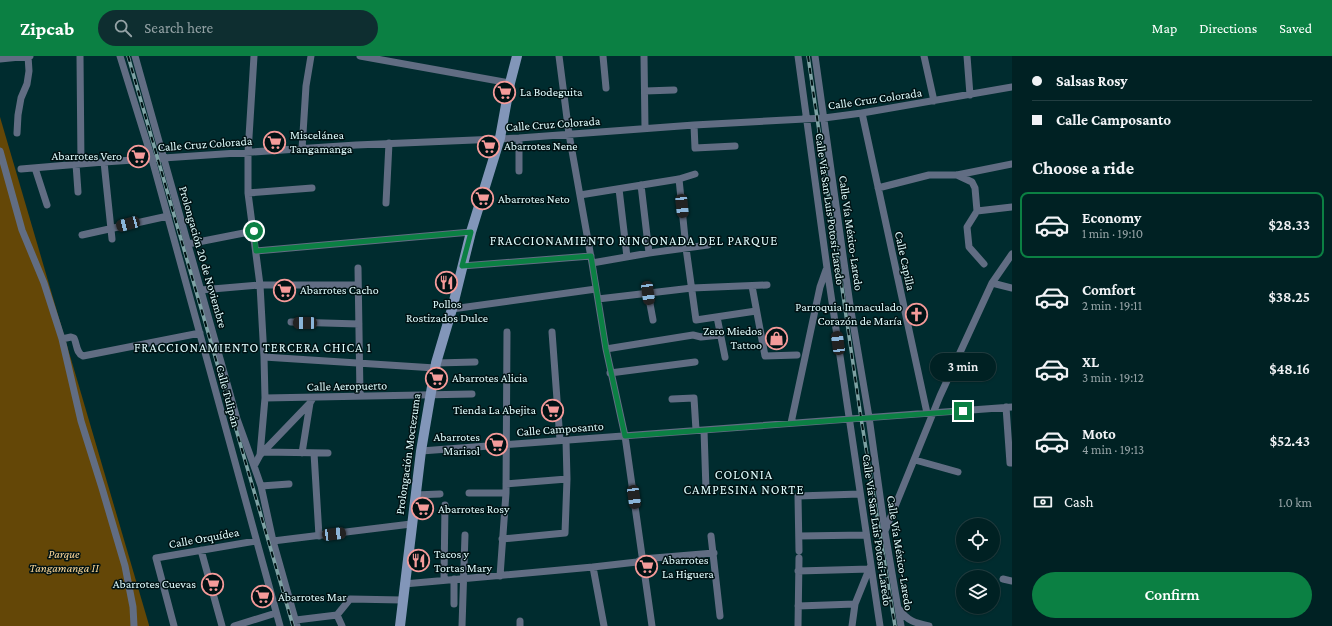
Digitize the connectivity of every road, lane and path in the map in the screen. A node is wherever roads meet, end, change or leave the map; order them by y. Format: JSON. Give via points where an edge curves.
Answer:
{"nodes":[{"id":1,"x":29,"y":56,"type":"edge"},
{"id":2,"x":80,"y":56,"type":"edge"},
{"id":3,"x":120,"y":56,"type":"edge"},
{"id":4,"x":134,"y":56,"type":"edge"},
{"id":5,"x":254,"y":56,"type":"edge"},
{"id":6,"x":311,"y":56,"type":"edge"},
{"id":7,"x":361,"y":56,"type":"edge"},
{"id":8,"x":517,"y":56,"type":"edge"},
{"id":9,"x":559,"y":56,"type":"edge"},
{"id":10,"x":604,"y":56,"type":"edge"},
{"id":11,"x":644,"y":56,"type":"edge"},
{"id":12,"x":798,"y":56,"type":"edge"},
{"id":13,"x":815,"y":56,"type":"edge"},
{"id":14,"x":924,"y":56,"type":"edge"},
{"id":15,"x":967,"y":56,"type":"edge"},
{"id":16,"x":382,"y":58,"type":"edge"},
{"id":17,"x":398,"y":59,"type":"edge"},
{"id":18,"x":0,"y":60,"type":"edge"},
{"id":19,"x":510,"y":83,"type":"junction"},
{"id":20,"x":606,"y":88,"type":"dead end"},
{"id":21,"x":1012,"y":88,"type":"edge"},
{"id":22,"x":674,"y":90,"type":"dead end"},
{"id":23,"x":645,"y":91,"type":"junction"},
{"id":24,"x":970,"y":95,"type":"junction"},
{"id":25,"x":934,"y":101,"type":"junction"},
{"id":26,"x":862,"y":113,"type":"junction"},
{"id":27,"x":806,"y":118,"type":"junction"},
{"id":28,"x":824,"y":118,"type":"junction"},
{"id":29,"x":694,"y":125,"type":"junction"},
{"id":30,"x":645,"y":128,"type":"junction"},
{"id":31,"x":17,"y":133,"type":"dead end"},
{"id":32,"x":569,"y":134,"type":"junction"},
{"id":33,"x":500,"y":138,"type":"junction"},
{"id":34,"x":519,"y":138,"type":"junction"},
{"id":35,"x":389,"y":143,"type":"junction"},
{"id":36,"x":735,"y":146,"type":"dead end"},
{"id":37,"x":302,"y":149,"type":"junction"},
{"id":38,"x":0,"y":151,"type":"edge"},
{"id":39,"x":248,"y":153,"type":"junction"},
{"id":40,"x":164,"y":158,"type":"junction"},
{"id":41,"x":152,"y":159,"type":"junction"},
{"id":42,"x":104,"y":162,"type":"junction"},
{"id":43,"x":79,"y":164,"type":"junction"},
{"id":44,"x":1012,"y":164,"type":"edge"},
{"id":45,"x":35,"y":168,"type":"junction"},
{"id":46,"x":21,"y":169,"type":"dead end"},
{"id":47,"x":519,"y":171,"type":"dead end"},
{"id":48,"x":695,"y":174,"type":"dead end"},
{"id":49,"x":957,"y":175,"type":"junction"},
{"id":50,"x":679,"y":179,"type":"junction"},
{"id":51,"x":641,"y":185,"type":"junction"},
{"id":52,"x":312,"y":188,"type":"dead end"},
{"id":53,"x":878,"y":188,"type":"junction"},
{"id":54,"x":619,"y":189,"type":"junction"},
{"id":55,"x":78,"y":192,"type":"dead end"},
{"id":56,"x":248,"y":193,"type":"junction"},
{"id":57,"x":580,"y":195,"type":"junction"},
{"id":58,"x":386,"y":203,"type":"dead end"},
{"id":59,"x":47,"y":205,"type":"dead end"},
{"id":60,"x":1012,"y":207,"type":"edge"},
{"id":61,"x":977,"y":211,"type":"junction"},
{"id":62,"x":168,"y":216,"type":"junction"},
{"id":63,"x":111,"y":228,"type":"junction"},
{"id":64,"x":254,"y":231,"type":"junction"},
{"id":65,"x":471,"y":232,"type":"junction"},
{"id":66,"x":82,"y":235,"type":"dead end"},
{"id":67,"x":112,"y":239,"type":"dead end"},
{"id":68,"x":188,"y":244,"type":"junction"},
{"id":69,"x":708,"y":245,"type":"dead end"},
{"id":70,"x":686,"y":248,"type":"junction"},
{"id":71,"x":256,"y":251,"type":"junction"},
{"id":72,"x":649,"y":253,"type":"junction"},
{"id":73,"x":1012,"y":254,"type":"edge"},
{"id":74,"x":627,"y":257,"type":"junction"},
{"id":75,"x":592,"y":260,"type":"junction"},
{"id":76,"x":984,"y":264,"type":"dead end"},
{"id":77,"x":462,"y":266,"type":"junction"},
{"id":78,"x":358,"y":268,"type":"dead end"},
{"id":79,"x":827,"y":268,"type":"junction"},
{"id":80,"x":992,"y":283,"type":"junction"},
{"id":81,"x":358,"y":284,"type":"junction"},
{"id":82,"x":260,"y":285,"type":"junction"},
{"id":83,"x":752,"y":286,"type":"junction"},
{"id":84,"x":767,"y":286,"type":"dead end"},
{"id":85,"x":692,"y":288,"type":"junction"},
{"id":86,"x":1012,"y":288,"type":"edge"},
{"id":87,"x":596,"y":289,"type":"junction"},
{"id":88,"x":201,"y":290,"type":"junction"},
{"id":89,"x":648,"y":293,"type":"junction"},
{"id":90,"x":598,"y":299,"type":"junction"},
{"id":91,"x":452,"y":309,"type":"junction"},
{"id":92,"x":756,"y":311,"type":"junction"},
{"id":93,"x":717,"y":317,"type":"junction"},
{"id":94,"x":653,"y":320,"type":"dead end"},
{"id":95,"x":291,"y":322,"type":"dead end"},
{"id":96,"x":359,"y":324,"type":"junction"},
{"id":97,"x":507,"y":332,"type":"dead end"},
{"id":98,"x":552,"y":332,"type":"dead end"},
{"id":99,"x":200,"y":334,"type":"junction"},
{"id":100,"x":721,"y":335,"type":"junction"},
{"id":101,"x":62,"y":339,"type":"junction"},
{"id":102,"x":606,"y":349,"type":"junction"},
{"id":103,"x":797,"y":355,"type":"dead end"},
{"id":104,"x":264,"y":357,"type":"junction"},
{"id":105,"x":725,"y":357,"type":"dead end"},
{"id":106,"x":475,"y":362,"type":"dead end"},
{"id":107,"x":695,"y":362,"type":"dead end"},
{"id":108,"x":359,"y":363,"type":"junction"},
{"id":109,"x":435,"y":365,"type":"junction"},
{"id":110,"x":610,"y":373,"type":"junction"},
{"id":111,"x":472,"y":394,"type":"dead end"},
{"id":112,"x":430,"y":395,"type":"junction"},
{"id":113,"x":360,"y":396,"type":"junction"},
{"id":114,"x":265,"y":398,"type":"junction"},
{"id":115,"x":672,"y":399,"type":"dead end"},
{"id":116,"x":312,"y":400,"type":"junction"},
{"id":117,"x":1009,"y":407,"type":"edge"},
{"id":118,"x":930,"y":413,"type":"junction"},
{"id":119,"x":869,"y":417,"type":"junction"},
{"id":120,"x":849,"y":419,"type":"junction"},
{"id":121,"x":792,"y":423,"type":"junction"},
{"id":122,"x":700,"y":430,"type":"junction"},
{"id":123,"x":625,"y":436,"type":"junction"},
{"id":124,"x":563,"y":440,"type":"junction"},
{"id":125,"x":507,"y":444,"type":"junction"},
{"id":126,"x":421,"y":451,"type":"junction"},
{"id":127,"x":302,"y":452,"type":"junction"},
{"id":128,"x":314,"y":453,"type":"junction"},
{"id":129,"x":328,"y":453,"type":"dead end"},
{"id":130,"x":261,"y":454,"type":"junction"},
{"id":131,"x":915,"y":460,"type":"junction"},
{"id":132,"x":1012,"y":463,"type":"edge"},
{"id":133,"x":254,"y":466,"type":"junction"},
{"id":134,"x":958,"y":472,"type":"dead end"},
{"id":135,"x":567,"y":479,"type":"junction"},
{"id":136,"x":289,"y":484,"type":"dead end"},
{"id":137,"x":506,"y":484,"type":"junction"},
{"id":138,"x":260,"y":486,"type":"junction"},
{"id":139,"x":706,"y":490,"type":"dead end"},
{"id":140,"x":469,"y":493,"type":"dead end"},
{"id":141,"x":506,"y":493,"type":"junction"},
{"id":142,"x":440,"y":494,"type":"dead end"},
{"id":143,"x":860,"y":494,"type":"junction"},
{"id":144,"x":415,"y":495,"type":"junction"},
{"id":145,"x":445,"y":505,"type":"dead end"},
{"id":146,"x":411,"y":524,"type":"junction"},
{"id":147,"x":885,"y":532,"type":"junction"},
{"id":148,"x":465,"y":535,"type":"dead end"},
{"id":149,"x":319,"y":536,"type":"junction"},
{"id":150,"x":712,"y":536,"type":"dead end"},
{"id":151,"x":799,"y":536,"type":"junction"},
{"id":152,"x":866,"y":536,"type":"junction"},
{"id":153,"x":502,"y":539,"type":"junction"},
{"id":154,"x":256,"y":541,"type":"junction"},
{"id":155,"x":273,"y":541,"type":"junction"},
{"id":156,"x":201,"y":550,"type":"junction"},
{"id":157,"x":714,"y":553,"type":"junction"},
{"id":158,"x":642,"y":559,"type":"junction"},
{"id":159,"x":593,"y":567,"type":"junction"},
{"id":160,"x":870,"y":567,"type":"junction"},
{"id":161,"x":798,"y":570,"type":"junction"},
{"id":162,"x":500,"y":576,"type":"junction"},
{"id":163,"x":464,"y":578,"type":"junction"},
{"id":164,"x":454,"y":579,"type":"junction"},
{"id":165,"x":1003,"y":579,"type":"dead end"},
{"id":166,"x":444,"y":580,"type":"junction"},
{"id":167,"x":1012,"y":581,"type":"edge"},
{"id":168,"x":404,"y":584,"type":"junction"},
{"id":169,"x":402,"y":600,"type":"junction"},
{"id":170,"x":454,"y":604,"type":"dead end"},
{"id":171,"x":855,"y":604,"type":"junction"},
{"id":172,"x":798,"y":606,"type":"junction"},
{"id":173,"x":898,"y":608,"type":"junction"},
{"id":174,"x":276,"y":613,"type":"junction"},
{"id":175,"x":337,"y":615,"type":"junction"},
{"id":176,"x":720,"y":616,"type":"dead end"},
{"id":177,"x":296,"y":623,"type":"edge"},
{"id":178,"x":134,"y":626,"type":"edge"},
{"id":179,"x":174,"y":626,"type":"edge"},
{"id":180,"x":222,"y":626,"type":"edge"},
{"id":181,"x":234,"y":626,"type":"edge"},
{"id":182,"x":280,"y":626,"type":"edge"},
{"id":183,"x":342,"y":626,"type":"edge"},
{"id":184,"x":400,"y":626,"type":"edge"},
{"id":185,"x":462,"y":626,"type":"edge"},
{"id":186,"x":604,"y":626,"type":"edge"},
{"id":187,"x":652,"y":626,"type":"edge"},
{"id":188,"x":798,"y":626,"type":"edge"},
{"id":189,"x":852,"y":626,"type":"edge"},
{"id":190,"x":880,"y":626,"type":"edge"},
{"id":191,"x":901,"y":626,"type":"edge"},
{"id":192,"x":929,"y":626,"type":"edge"}],
"edges":[{"from":1,"to":18,"type":"street"},
{"from":1,"to":31,"type":"street","via":[[27,84],[20,104]]},
{"from":2,"to":43,"type":"street"},
{"from":3,"to":41,"type":"street","name":"Calle Tulipán"},
{"from":4,"to":40,"type":"street","name":"Prolongación 20 de Noviembre"},
{"from":5,"to":39,"type":"street"},
{"from":6,"to":37,"type":"street","via":[[306,86]]},
{"from":7,"to":16,"type":"street"},
{"from":8,"to":19,"type":"main road","name":"Prolongación Moctezuma"},
{"from":9,"to":32,"type":"street"},
{"from":10,"to":20,"type":"street"},
{"from":11,"to":23,"type":"street"},
{"from":12,"to":27,"type":"street","name":"Calle Vía San Luis Potosí-Laredo"},
{"from":13,"to":28,"type":"street","name":"Calle Vía México-Laredo"},
{"from":14,"to":25,"type":"street"},
{"from":15,"to":24,"type":"street"},
{"from":16,"to":17,"type":"street"},
{"from":17,"to":19,"type":"street"},
{"from":19,"to":33,"type":"main road","name":"Prolongación Moctezuma"},
{"from":21,"to":24,"type":"street","name":"Calle Cruz Colorada"},
{"from":22,"to":23,"type":"street"},
{"from":23,"to":30,"type":"street"},
{"from":24,"to":25,"type":"street","name":"Calle Cruz Colorada"},
{"from":25,"to":26,"type":"street","name":"Calle Cruz Colorada"},
{"from":26,"to":28,"type":"street","name":"Calle Cruz Colorada"},
{"from":26,"to":53,"type":"street","name":"Calle Capilla"},
{"from":27,"to":28,"type":"street","name":"Calle Cruz Colorada"},
{"from":27,"to":29,"type":"street","name":"Calle Cruz Colorada"},
{"from":27,"to":79,"type":"street","name":"Calle Vía San Luis Potosí-Laredo"},
{"from":28,"to":119,"type":"street","name":"Calle Vía México-Laredo","via":[[850,305]]},
{"from":29,"to":30,"type":"street","name":"Calle Cruz Colorada"},
{"from":29,"to":36,"type":"street","via":[[695,148]]},
{"from":30,"to":32,"type":"street","name":"Calle Cruz Colorada"},
{"from":32,"to":34,"type":"street","name":"Calle Cruz Colorada"},
{"from":32,"to":57,"type":"street"},
{"from":33,"to":34,"type":"street","name":"Calle Cruz Colorada"},
{"from":33,"to":35,"type":"street","name":"Calle Cruz Colorada"},
{"from":33,"to":65,"type":"main road","name":"Prolongación Moctezuma"},
{"from":34,"to":47,"type":"street"},
{"from":35,"to":37,"type":"street","name":"Calle Cruz Colorada"},
{"from":35,"to":58,"type":"street"},
{"from":37,"to":39,"type":"street","name":"Calle Cruz Colorada"},
{"from":38,"to":101,"type":"street","via":[[22,230],[44,283]]},
{"from":39,"to":40,"type":"street","name":"Calle Cruz Colorada"},
{"from":39,"to":56,"type":"street"},
{"from":40,"to":41,"type":"street","name":"Calle Cruz Colorada"},
{"from":40,"to":68,"type":"street","name":"Prolongación 20 de Noviembre"},
{"from":41,"to":42,"type":"street","name":"Calle Cruz Colorada"},
{"from":41,"to":62,"type":"street","name":"Calle Tulipán"},
{"from":42,"to":43,"type":"street","name":"Calle Cruz Colorada"},
{"from":42,"to":63,"type":"street"},
{"from":43,"to":45,"type":"street","name":"Calle Cruz Colorada"},
{"from":43,"to":55,"type":"street"},
{"from":44,"to":49,"type":"street"},
{"from":45,"to":46,"type":"street","name":"Calle Cruz Colorada"},
{"from":45,"to":59,"type":"street"},
{"from":48,"to":50,"type":"street"},
{"from":49,"to":53,"type":"street","via":[[929,175]]},
{"from":49,"to":61,"type":"street","via":[[972,182]]},
{"from":50,"to":51,"type":"street"},
{"from":50,"to":70,"type":"street"},
{"from":51,"to":54,"type":"street"},
{"from":51,"to":72,"type":"street"},
{"from":52,"to":56,"type":"street"},
{"from":53,"to":118,"type":"street","name":"Calle Capilla"},
{"from":54,"to":57,"type":"street"},
{"from":54,"to":74,"type":"street"},
{"from":56,"to":64,"type":"street"},
{"from":57,"to":75,"type":"street"},
{"from":60,"to":61,"type":"street"},
{"from":61,"to":76,"type":"street","via":[[967,227],[969,247]]},
{"from":62,"to":63,"type":"street"},
{"from":62,"to":99,"type":"street","name":"Calle Tulipán"},
{"from":63,"to":66,"type":"street"},
{"from":63,"to":67,"type":"street"},
{"from":64,"to":68,"type":"street"},
{"from":64,"to":71,"type":"street"},
{"from":65,"to":71,"type":"street"},
{"from":65,"to":77,"type":"main road","name":"Prolongación Moctezuma"},
{"from":68,"to":88,"type":"street","name":"Prolongación 20 de Noviembre"},
{"from":69,"to":70,"type":"street"},
{"from":70,"to":72,"type":"street"},
{"from":70,"to":85,"type":"street"},
{"from":71,"to":82,"type":"street"},
{"from":72,"to":74,"type":"street"},
{"from":73,"to":80,"type":"street"},
{"from":74,"to":75,"type":"street"},
{"from":75,"to":77,"type":"street"},
{"from":75,"to":87,"type":"street"},
{"from":77,"to":91,"type":"main road","name":"Prolongación Moctezuma"},
{"from":78,"to":81,"type":"street"},
{"from":79,"to":120,"type":"street","name":"Calle Vía San Luis Potosí-Laredo"},
{"from":79,"to":121,"type":"street","via":[[820,288]]},
{"from":80,"to":86,"type":"street"},
{"from":80,"to":118,"type":"street"},
{"from":81,"to":82,"type":"street"},
{"from":81,"to":96,"type":"street"},
{"from":82,"to":88,"type":"street"},
{"from":82,"to":104,"type":"street"},
{"from":83,"to":84,"type":"street"},
{"from":83,"to":85,"type":"street"},
{"from":83,"to":92,"type":"street"},
{"from":85,"to":89,"type":"street"},
{"from":85,"to":93,"type":"street","via":[[696,320]]},
{"from":87,"to":90,"type":"street"},
{"from":87,"to":91,"type":"street"},
{"from":88,"to":133,"type":"street","name":"Prolongación 20 de Noviembre","via":[[237,419]]},
{"from":89,"to":90,"type":"street"},
{"from":89,"to":94,"type":"street"},
{"from":90,"to":102,"type":"street"},
{"from":91,"to":109,"type":"main road","name":"Prolongación Moctezuma"},
{"from":92,"to":93,"type":"street"},
{"from":92,"to":103,"type":"street","via":[[765,356]]},
{"from":93,"to":100,"type":"street"},
{"from":95,"to":96,"type":"street"},
{"from":96,"to":108,"type":"street"},
{"from":97,"to":125,"type":"street"},
{"from":98,"to":124,"type":"street"},
{"from":99,"to":101,"type":"street","via":[[83,356],[78,352],[74,338]]},
{"from":99,"to":154,"type":"street","name":"Calle Tulipán"},
{"from":100,"to":102,"type":"street","via":[[693,336]]},
{"from":100,"to":105,"type":"street"},
{"from":101,"to":178,"type":"street","via":[[81,421],[125,566]]},
{"from":102,"to":110,"type":"street"},
{"from":104,"to":108,"type":"street"},
{"from":104,"to":114,"type":"street"},
{"from":106,"to":109,"type":"street"},
{"from":107,"to":110,"type":"street"},
{"from":108,"to":109,"type":"street"},
{"from":108,"to":113,"type":"street"},
{"from":109,"to":112,"type":"main road","name":"Prolongación Moctezuma"},
{"from":110,"to":123,"type":"street"},
{"from":111,"to":112,"type":"street","name":"Calle Aeropuerto"},
{"from":112,"to":113,"type":"street","name":"Calle Aeropuerto"},
{"from":112,"to":126,"type":"main road","name":"Prolongación Moctezuma"},
{"from":113,"to":116,"type":"street","name":"Calle Aeropuerto"},
{"from":114,"to":116,"type":"street","name":"Calle Aeropuerto"},
{"from":114,"to":130,"type":"street"},
{"from":115,"to":122,"type":"street","via":[[694,398]]},
{"from":116,"to":127,"type":"street"},
{"from":116,"to":130,"type":"street"},
{"from":117,"to":118,"type":"street","name":"Calle Camposanto"},
{"from":117,"to":132,"type":"street"},
{"from":118,"to":119,"type":"street","name":"Calle Camposanto"},
{"from":118,"to":131,"type":"street"},
{"from":119,"to":120,"type":"street","name":"Calle Camposanto"},
{"from":119,"to":147,"type":"street","name":"Calle Vía México-Laredo"},
{"from":120,"to":121,"type":"street","name":"Calle Camposanto"},
{"from":120,"to":143,"type":"street","name":"Calle Vía San Luis Potosí-Laredo"},
{"from":121,"to":122,"type":"street","name":"Calle Camposanto"},
{"from":122,"to":123,"type":"street","name":"Calle Camposanto"},
{"from":122,"to":139,"type":"street"},
{"from":123,"to":124,"type":"street","name":"Calle Camposanto"},
{"from":123,"to":158,"type":"street"},
{"from":124,"to":125,"type":"street","name":"Calle Camposanto"},
{"from":124,"to":135,"type":"street"},
{"from":125,"to":126,"type":"street","name":"Calle Camposanto"},
{"from":125,"to":137,"type":"street"},
{"from":126,"to":144,"type":"main road","name":"Prolongación Moctezuma"},
{"from":127,"to":128,"type":"street"},
{"from":127,"to":130,"type":"street"},
{"from":128,"to":129,"type":"street"},
{"from":128,"to":149,"type":"street"},
{"from":130,"to":133,"type":"street"},
{"from":131,"to":134,"type":"street"},
{"from":131,"to":147,"type":"street"},
{"from":133,"to":138,"type":"street","name":"Prolongación 20 de Noviembre"},
{"from":135,"to":137,"type":"street"},
{"from":135,"to":153,"type":"street","via":[[565,533]]},
{"from":136,"to":138,"type":"street"},
{"from":137,"to":141,"type":"street"},
{"from":138,"to":155,"type":"street","name":"Prolongación 20 de Noviembre"},
{"from":140,"to":141,"type":"street"},
{"from":141,"to":153,"type":"street"},
{"from":142,"to":144,"type":"street"},
{"from":143,"to":151,"type":"street","via":[[798,496]]},
{"from":143,"to":152,"type":"street","name":"Calle Vía San Luis Potosí-Laredo"},
{"from":144,"to":146,"type":"main road","name":"Prolongación Moctezuma"},
{"from":145,"to":166,"type":"street"},
{"from":146,"to":149,"type":"street"},
{"from":146,"to":168,"type":"main road","name":"Prolongación Moctezuma"},
{"from":147,"to":173,"type":"street","name":"Calle Vía México-Laredo"},
{"from":148,"to":163,"type":"street"},
{"from":149,"to":155,"type":"street"},
{"from":150,"to":157,"type":"street"},
{"from":151,"to":152,"type":"street"},
{"from":151,"to":161,"type":"street"},
{"from":152,"to":160,"type":"street","name":"Calle Vía San Luis Potosí-Laredo"},
{"from":153,"to":162,"type":"street"},
{"from":154,"to":156,"type":"street","name":"Calle Orquídea"},
{"from":154,"to":174,"type":"street","name":"Calle Tulipán"},
{"from":155,"to":177,"type":"street","name":"Prolongación 20 de Noviembre"},
{"from":156,"to":179,"type":"street","name":"Calle Orquídea","via":[[156,558]]},
{"from":156,"to":180,"type":"street"},
{"from":157,"to":158,"type":"street"},
{"from":157,"to":176,"type":"street"},
{"from":158,"to":159,"type":"street","via":[[637,562]]},
{"from":158,"to":187,"type":"street"},
{"from":159,"to":162,"type":"street"},
{"from":159,"to":186,"type":"street"},
{"from":160,"to":161,"type":"street"},
{"from":160,"to":171,"type":"street"},
{"from":160,"to":190,"type":"street","name":"Calle Vía San Luis Potosí-Laredo"},
{"from":161,"to":172,"type":"street"},
{"from":162,"to":163,"type":"street"},
{"from":163,"to":164,"type":"street"},
{"from":163,"to":185,"type":"street"},
{"from":164,"to":166,"type":"street"},
{"from":164,"to":170,"type":"street"},
{"from":165,"to":167,"type":"street"},
{"from":166,"to":168,"type":"street"},
{"from":168,"to":169,"type":"main road","name":"Prolongación Moctezuma"},
{"from":169,"to":175,"type":"street","via":[[350,599]]},
{"from":169,"to":184,"type":"main road","name":"Prolongación Moctezuma"},
{"from":171,"to":172,"type":"street"},
{"from":171,"to":189,"type":"street"},
{"from":172,"to":188,"type":"street"},
{"from":173,"to":191,"type":"street","name":"Calle Vía México-Laredo"},
{"from":173,"to":192,"type":"street","via":[[910,621]]},
{"from":174,"to":181,"type":"street"},
{"from":174,"to":182,"type":"street","name":"Calle Tulipán"},
{"from":175,"to":177,"type":"street"},
{"from":175,"to":183,"type":"street"}]}
